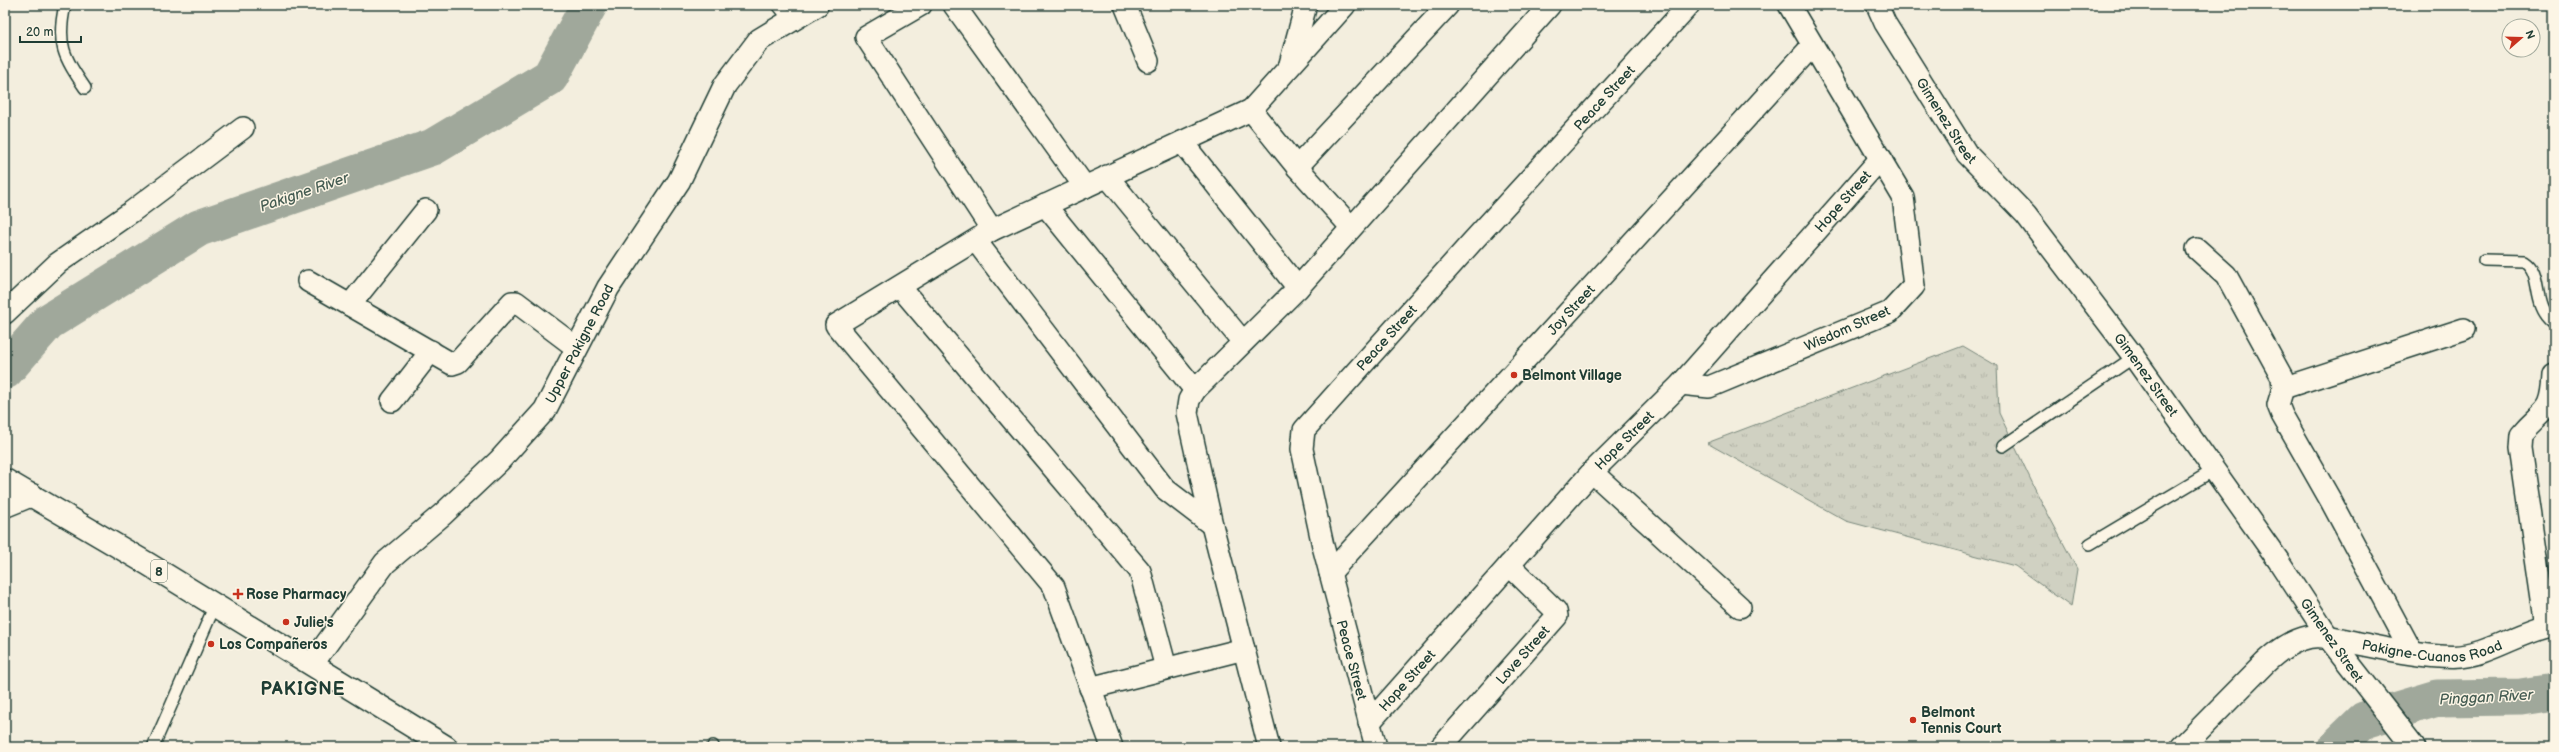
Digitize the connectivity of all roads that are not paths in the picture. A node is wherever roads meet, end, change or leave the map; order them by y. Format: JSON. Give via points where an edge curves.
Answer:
{"nodes":[{"id":1,"x":65,"y":5,"type":"edge"},
{"id":2,"x":817,"y":5,"type":"edge"},
{"id":3,"x":921,"y":5,"type":"edge"},
{"id":4,"x":954,"y":5,"type":"edge"},
{"id":5,"x":1125,"y":5,"type":"edge"},
{"id":6,"x":1306,"y":5,"type":"edge"},
{"id":7,"x":1345,"y":5,"type":"edge"},
{"id":8,"x":1448,"y":5,"type":"edge"},
{"id":9,"x":1550,"y":5,"type":"edge"},
{"id":10,"x":1689,"y":5,"type":"edge"},
{"id":11,"x":1789,"y":5,"type":"edge"},
{"id":12,"x":1876,"y":5,"type":"edge"},
{"id":13,"x":784,"y":12,"type":"edge"},
{"id":14,"x":1812,"y":46,"type":"junction"},
{"id":15,"x":1148,"y":61,"type":"dead end"},
{"id":16,"x":1289,"y":67,"type":"junction"},
{"id":17,"x":85,"y":88,"type":"dead end"},
{"id":18,"x":1250,"y":110,"type":"junction"},
{"id":19,"x":243,"y":128,"type":"dead end"},
{"id":20,"x":1182,"y":142,"type":"junction"},
{"id":21,"x":1881,"y":158,"type":"junction"},
{"id":22,"x":1297,"y":167,"type":"junction"},
{"id":23,"x":1107,"y":176,"type":"junction"},
{"id":24,"x":1084,"y":187,"type":"junction"},
{"id":25,"x":1045,"y":205,"type":"junction"},
{"id":26,"x":426,"y":210,"type":"dead end"},
{"id":27,"x":1351,"y":227,"type":"junction"},
{"id":28,"x":984,"y":236,"type":"junction"},
{"id":29,"x":2197,"y":249,"type":"dead end"},
{"id":30,"x":2484,"y":260,"type":"dead end"},
{"id":31,"x":308,"y":281,"type":"dead end"},
{"id":32,"x":900,"y":287,"type":"junction"},
{"id":33,"x":1298,"y":288,"type":"junction"},
{"id":34,"x":350,"y":305,"type":"junction"},
{"id":35,"x":5,"y":313,"type":"edge"},
{"id":36,"x":2554,"y":323,"type":"edge"},
{"id":37,"x":2464,"y":329,"type":"dead end"},
{"id":38,"x":1243,"y":342,"type":"junction"},
{"id":39,"x":577,"y":348,"type":"junction"},
{"id":40,"x":431,"y":351,"type":"junction"},
{"id":41,"x":2134,"y":357,"type":"junction"},
{"id":42,"x":2554,"y":375,"type":"edge"},
{"id":43,"x":1681,"y":384,"type":"junction"},
{"id":44,"x":2283,"y":388,"type":"junction"},
{"id":45,"x":1195,"y":390,"type":"junction"},
{"id":46,"x":392,"y":401,"type":"dead end"},
{"id":47,"x":2002,"y":446,"type":"dead end"},
{"id":48,"x":2214,"y":470,"type":"junction"},
{"id":49,"x":1592,"y":472,"type":"junction"},
{"id":50,"x":5,"y":480,"type":"edge"},
{"id":51,"x":32,"y":495,"type":"junction"},
{"id":52,"x":5,"y":506,"type":"edge"},
{"id":53,"x":1212,"y":525,"type":"junction"},
{"id":54,"x":2090,"y":544,"type":"dead end"},
{"id":55,"x":1509,"y":565,"type":"junction"},
{"id":56,"x":1330,"y":573,"type":"junction"},
{"id":57,"x":215,"y":605,"type":"junction"},
{"id":58,"x":1740,"y":607,"type":"dead end"},
{"id":59,"x":2550,"y":626,"type":"edge"},
{"id":60,"x":2329,"y":638,"type":"junction"},
{"id":61,"x":1244,"y":649,"type":"junction"},
{"id":62,"x":2412,"y":652,"type":"junction"},
{"id":63,"x":312,"y":664,"type":"junction"},
{"id":64,"x":1166,"y":668,"type":"junction"},
{"id":65,"x":1090,"y":688,"type":"junction"},
{"id":66,"x":1369,"y":723,"type":"junction"},
{"id":67,"x":2409,"y":740,"type":"edge"},
{"id":68,"x":153,"y":747,"type":"edge"},
{"id":69,"x":446,"y":747,"type":"edge"},
{"id":70,"x":1112,"y":747,"type":"edge"},
{"id":71,"x":1269,"y":747,"type":"edge"},
{"id":72,"x":1376,"y":747,"type":"edge"},
{"id":73,"x":1441,"y":747,"type":"edge"},
{"id":74,"x":2182,"y":747,"type":"edge"}],
"edges":[{"from":1,"to":17,"type":"lane","via":[[60,26],[65,60]]},
{"from":2,"to":13,"type":"main road","name":"Upper Pakigne Road"},
{"from":3,"to":28,"type":"street","via":[[866,37]]},
{"from":4,"to":24,"type":"street"},
{"from":5,"to":15,"type":"street"},
{"from":6,"to":16,"type":"street"},
{"from":7,"to":16,"type":"street"},
{"from":8,"to":22,"type":"street"},
{"from":9,"to":27,"type":"street"},
{"from":10,"to":56,"type":"street","name":"Peace Street","via":[[1304,430],[1302,449]]},
{"from":11,"to":14,"type":"street","name":"Wisdom Street"},
{"from":12,"to":41,"type":"street","name":"Gimenez Street","via":[[1966,154],[2026,215]]},
{"from":13,"to":39,"type":"main road","name":"Upper Pakigne Road","via":[[725,85],[679,181],[608,288]]},
{"from":14,"to":21,"type":"street","name":"Wisdom Street"},
{"from":14,"to":56,"type":"street","name":"Joy Street"},
{"from":16,"to":18,"type":"street"},
{"from":18,"to":20,"type":"street"},
{"from":18,"to":22,"type":"street"},
{"from":19,"to":35,"type":"street","via":[[130,213],[58,263]]},
{"from":20,"to":23,"type":"street"},
{"from":20,"to":33,"type":"street"},
{"from":21,"to":43,"type":"street","name":"Hope Street"},
{"from":21,"to":43,"type":"street","name":"Wisdom Street","via":[[1903,197],[1914,286],[1890,312],[1709,387]]},
{"from":22,"to":27,"type":"street"},
{"from":23,"to":24,"type":"street"},
{"from":23,"to":38,"type":"street"},
{"from":24,"to":25,"type":"street"},
{"from":25,"to":28,"type":"street"},
{"from":25,"to":45,"type":"street"},
{"from":26,"to":34,"type":"street"},
{"from":27,"to":33,"type":"street"},
{"from":28,"to":32,"type":"street"},
{"from":28,"to":53,"type":"street","via":[[1165,489]]},
{"from":29,"to":44,"type":"street","via":[[2221,269],[2233,285],[2282,377]]},
{"from":30,"to":36,"type":"lane","via":[[2524,261],[2529,264],[2533,270],[2540,307]]},
{"from":31,"to":34,"type":"street"},
{"from":32,"to":64,"type":"street","via":[[1140,571]]},
{"from":32,"to":65,"type":"street","via":[[836,325],[1054,587]]},
{"from":33,"to":38,"type":"street"},
{"from":34,"to":40,"type":"street"},
{"from":37,"to":44,"type":"street"},
{"from":38,"to":45,"type":"street"},
{"from":39,"to":40,"type":"street","via":[[516,302],[506,306],[458,362],[452,364]]},
{"from":39,"to":63,"type":"main road","name":"Upper Pakigne Road","via":[[546,410],[482,477],[385,563]]},
{"from":40,"to":46,"type":"street"},
{"from":41,"to":47,"type":"lane"},
{"from":41,"to":48,"type":"street","name":"Gimenez Street"},
{"from":42,"to":59,"type":"street","via":[[2553,398],[2547,409],[2521,435]]},
{"from":43,"to":49,"type":"street","name":"Hope Street"},
{"from":44,"to":62,"type":"street","via":[[2278,405],[2282,415]]},
{"from":45,"to":53,"type":"street","via":[[1189,400],[1188,413]]},
{"from":48,"to":54,"type":"lane"},
{"from":48,"to":60,"type":"street","name":"Gimenez Street"},
{"from":49,"to":55,"type":"street","name":"Hope Street"},
{"from":49,"to":58,"type":"street"},
{"from":50,"to":51,"type":"main road","number":"8"},
{"from":51,"to":52,"type":"main road"},
{"from":51,"to":57,"type":"main road","number":"8"},
{"from":53,"to":61,"type":"street"},
{"from":55,"to":66,"type":"street","name":"Hope Street"},
{"from":55,"to":73,"type":"street","name":"Love Street","via":[[1556,611],[1557,616]]},
{"from":56,"to":66,"type":"street","name":"Peace Street"},
{"from":57,"to":63,"type":"main road","number":"8"},
{"from":57,"to":68,"type":"lane"},
{"from":59,"to":62,"type":"main road","name":"Pakigne-Cuanos Road","via":[[2483,651],[2453,657]]},
{"from":60,"to":62,"type":"main road","name":"Pakigne-Cuanos Road"},
{"from":60,"to":67,"type":"main road","name":"Gimenez Street"},
{"from":60,"to":74,"type":"main road","name":"Pakigne-Cuanos Road","via":[[2310,637],[2279,650]]},
{"from":61,"to":64,"type":"street"},
{"from":61,"to":71,"type":"street"},
{"from":63,"to":69,"type":"main road","number":"8"},
{"from":64,"to":65,"type":"street"},
{"from":65,"to":70,"type":"street"},
{"from":66,"to":72,"type":"street","name":"Peace Street"}]}
